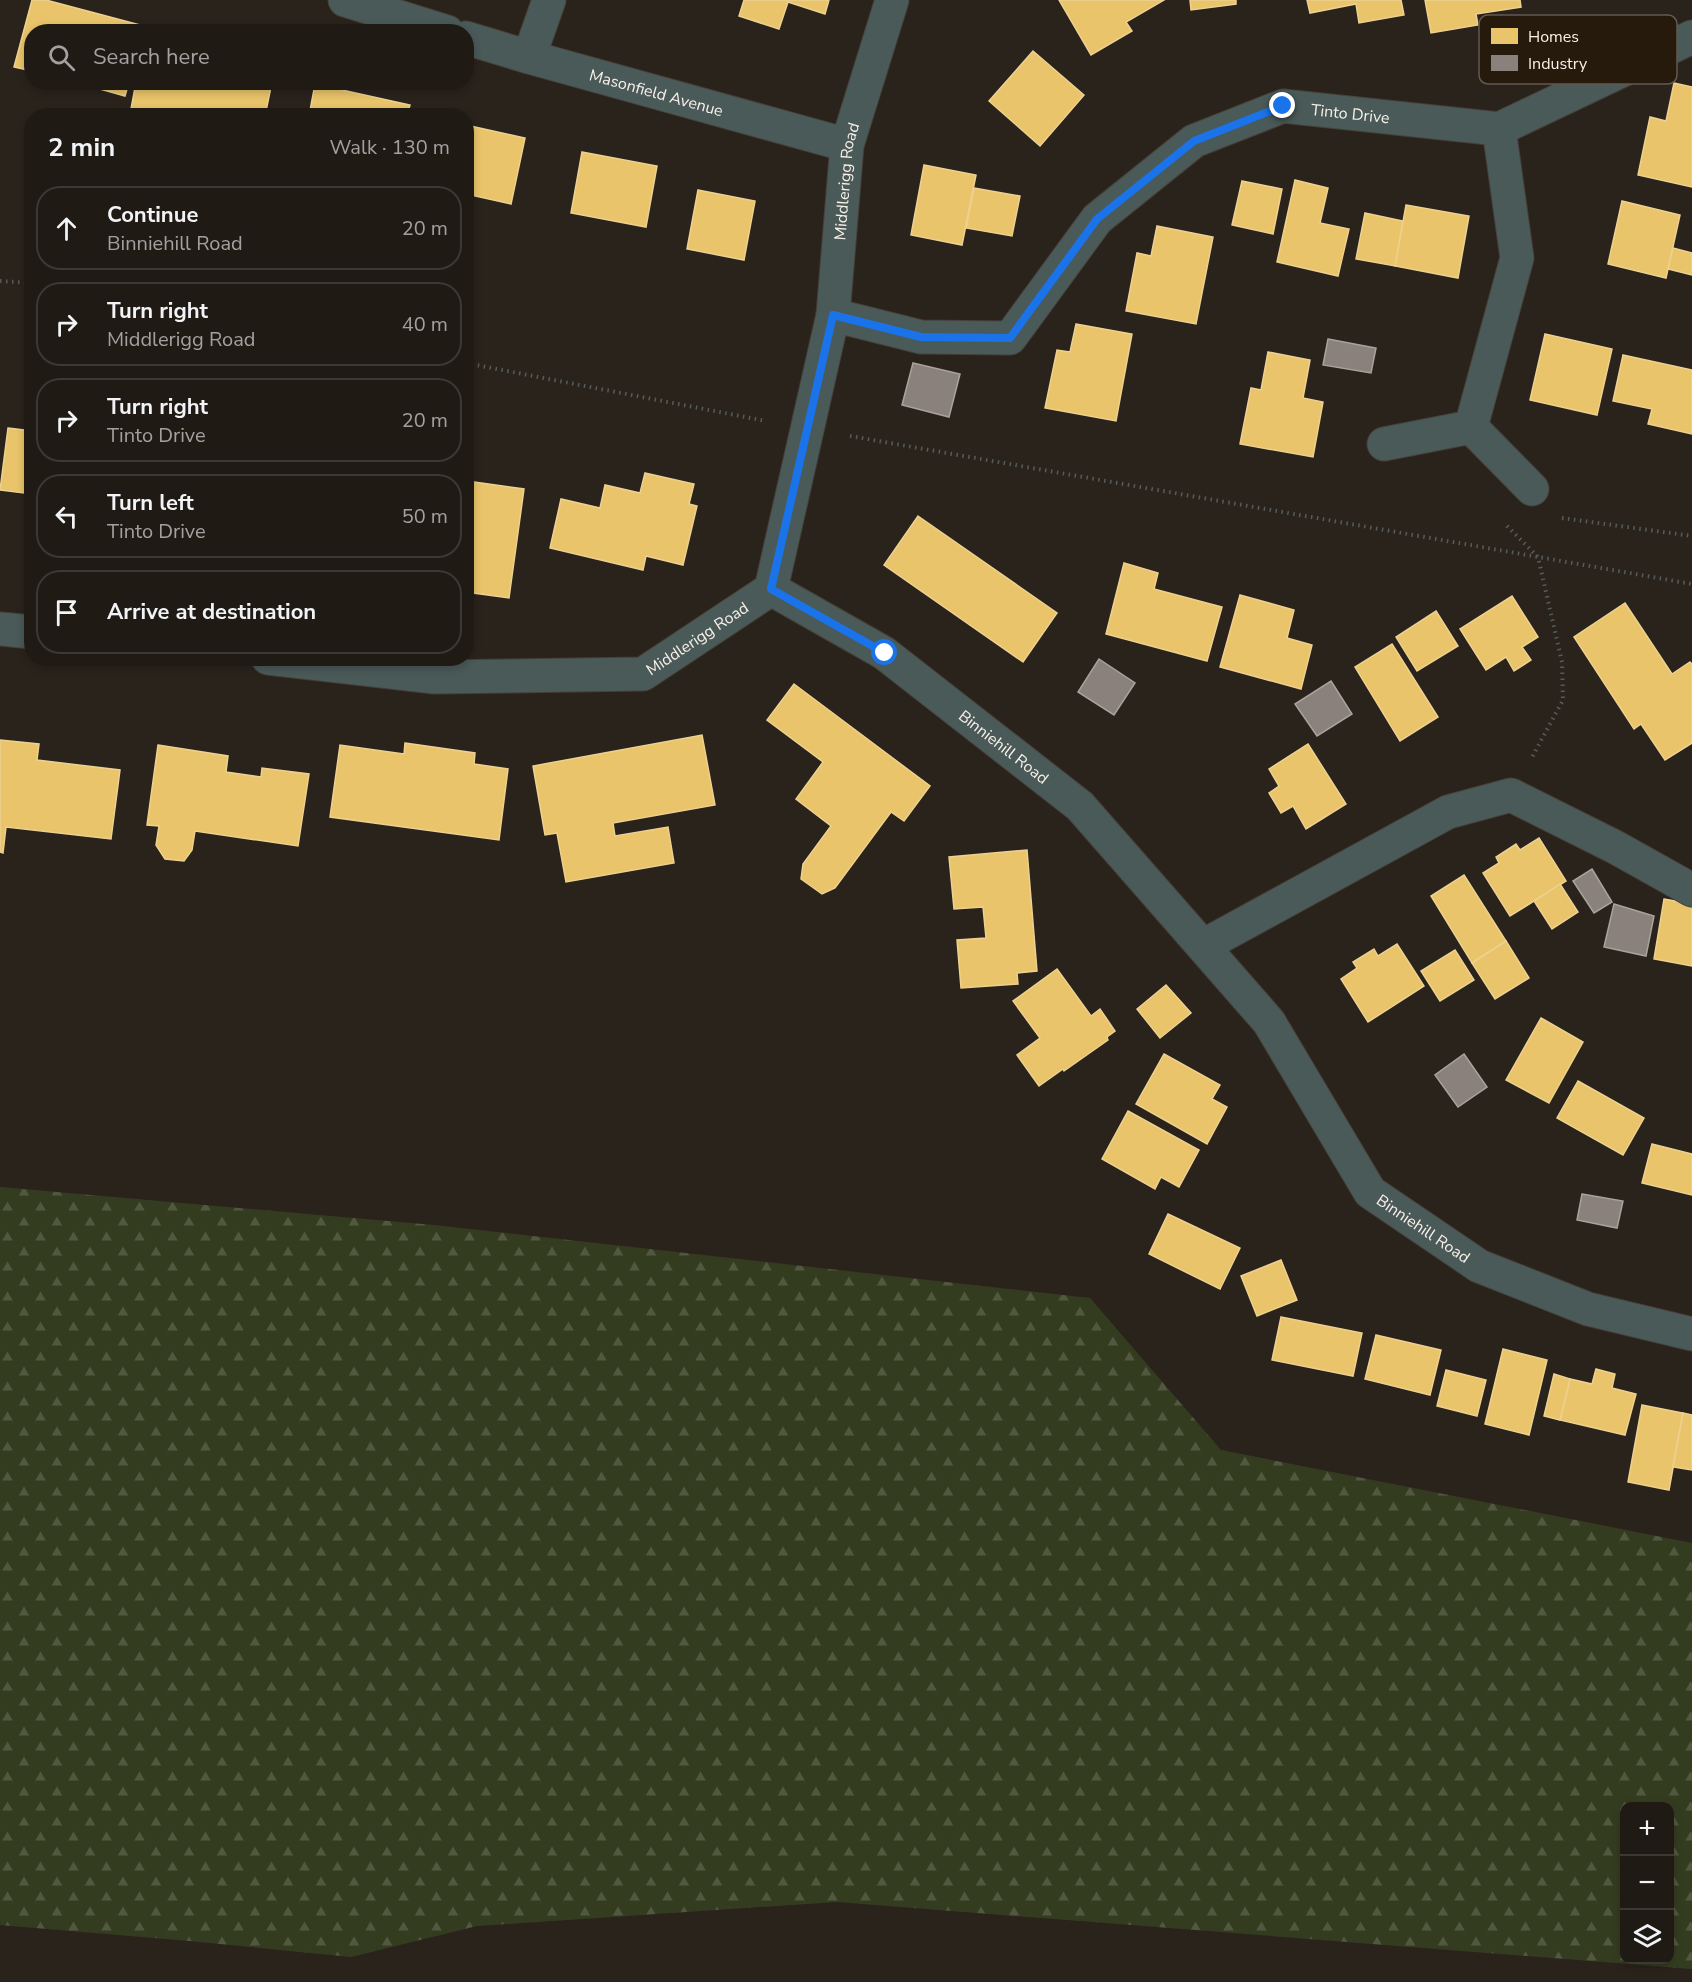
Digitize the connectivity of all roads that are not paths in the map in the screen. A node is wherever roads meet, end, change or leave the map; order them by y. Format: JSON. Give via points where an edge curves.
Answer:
{"nodes":[{"id":1,"x":345,"y":0,"type":"edge"},
{"id":2,"x":549,"y":0,"type":"edge"},
{"id":3,"x":892,"y":0,"type":"edge"},
{"id":4,"x":422,"y":24,"type":"edge"},
{"id":5,"x":1692,"y":37,"type":"edge"},
{"id":6,"x":474,"y":40,"type":"edge"},
{"id":7,"x":1677,"y":44,"type":"edge"},
{"id":8,"x":530,"y":57,"type":"junction"},
{"id":9,"x":1593,"y":84,"type":"edge"},
{"id":10,"x":1499,"y":129,"type":"junction"},
{"id":11,"x":847,"y":145,"type":"junction"},
{"id":12,"x":833,"y":315,"type":"junction"},
{"id":13,"x":1471,"y":427,"type":"junction"},
{"id":14,"x":1384,"y":444,"type":"dead end"},
{"id":15,"x":1532,"y":489,"type":"road end"},
{"id":16,"x":771,"y":589,"type":"junction"},
{"id":17,"x":0,"y":629,"type":"edge"},
{"id":18,"x":24,"y":631,"type":"edge"},
{"id":19,"x":338,"y":666,"type":"edge"},
{"id":20,"x":1692,"y":890,"type":"edge"},
{"id":21,"x":1203,"y":946,"type":"junction"},
{"id":22,"x":1692,"y":1334,"type":"edge"}],
"edges":[{"from":1,"to":4,"type":"street"},
{"from":2,"to":8,"type":"street"},
{"from":3,"to":11,"type":"street","name":"Middlerigg Road"},
{"from":5,"to":7,"type":"street"},
{"from":6,"to":8,"type":"street","name":"Masonfield Avenue"},
{"from":8,"to":11,"type":"street","name":"Masonfield Avenue"},
{"from":9,"to":10,"type":"street"},
{"from":10,"to":12,"type":"street","name":"Tinto Drive","via":[[1283,106],[1194,141],[1097,219],[1010,338],[921,337]]},
{"from":10,"to":13,"type":"street","via":[[1517,258]]},
{"from":11,"to":12,"type":"street","name":"Middlerigg Road"},
{"from":12,"to":16,"type":"street","name":"Middlerigg Road"},
{"from":13,"to":14,"type":"street"},
{"from":13,"to":15,"type":"street"},
{"from":16,"to":19,"type":"street","name":"Middlerigg Road","via":[[643,674],[435,677]]},
{"from":16,"to":21,"type":"street","name":"Binniehill Road","via":[[885,653],[1080,806]]},
{"from":17,"to":18,"type":"street"},
{"from":20,"to":21,"type":"street","via":[[1511,795],[1448,812]]},
{"from":21,"to":22,"type":"street","name":"Binniehill Road","via":[[1269,1022],[1370,1192],[1479,1266],[1588,1309]]}]}
